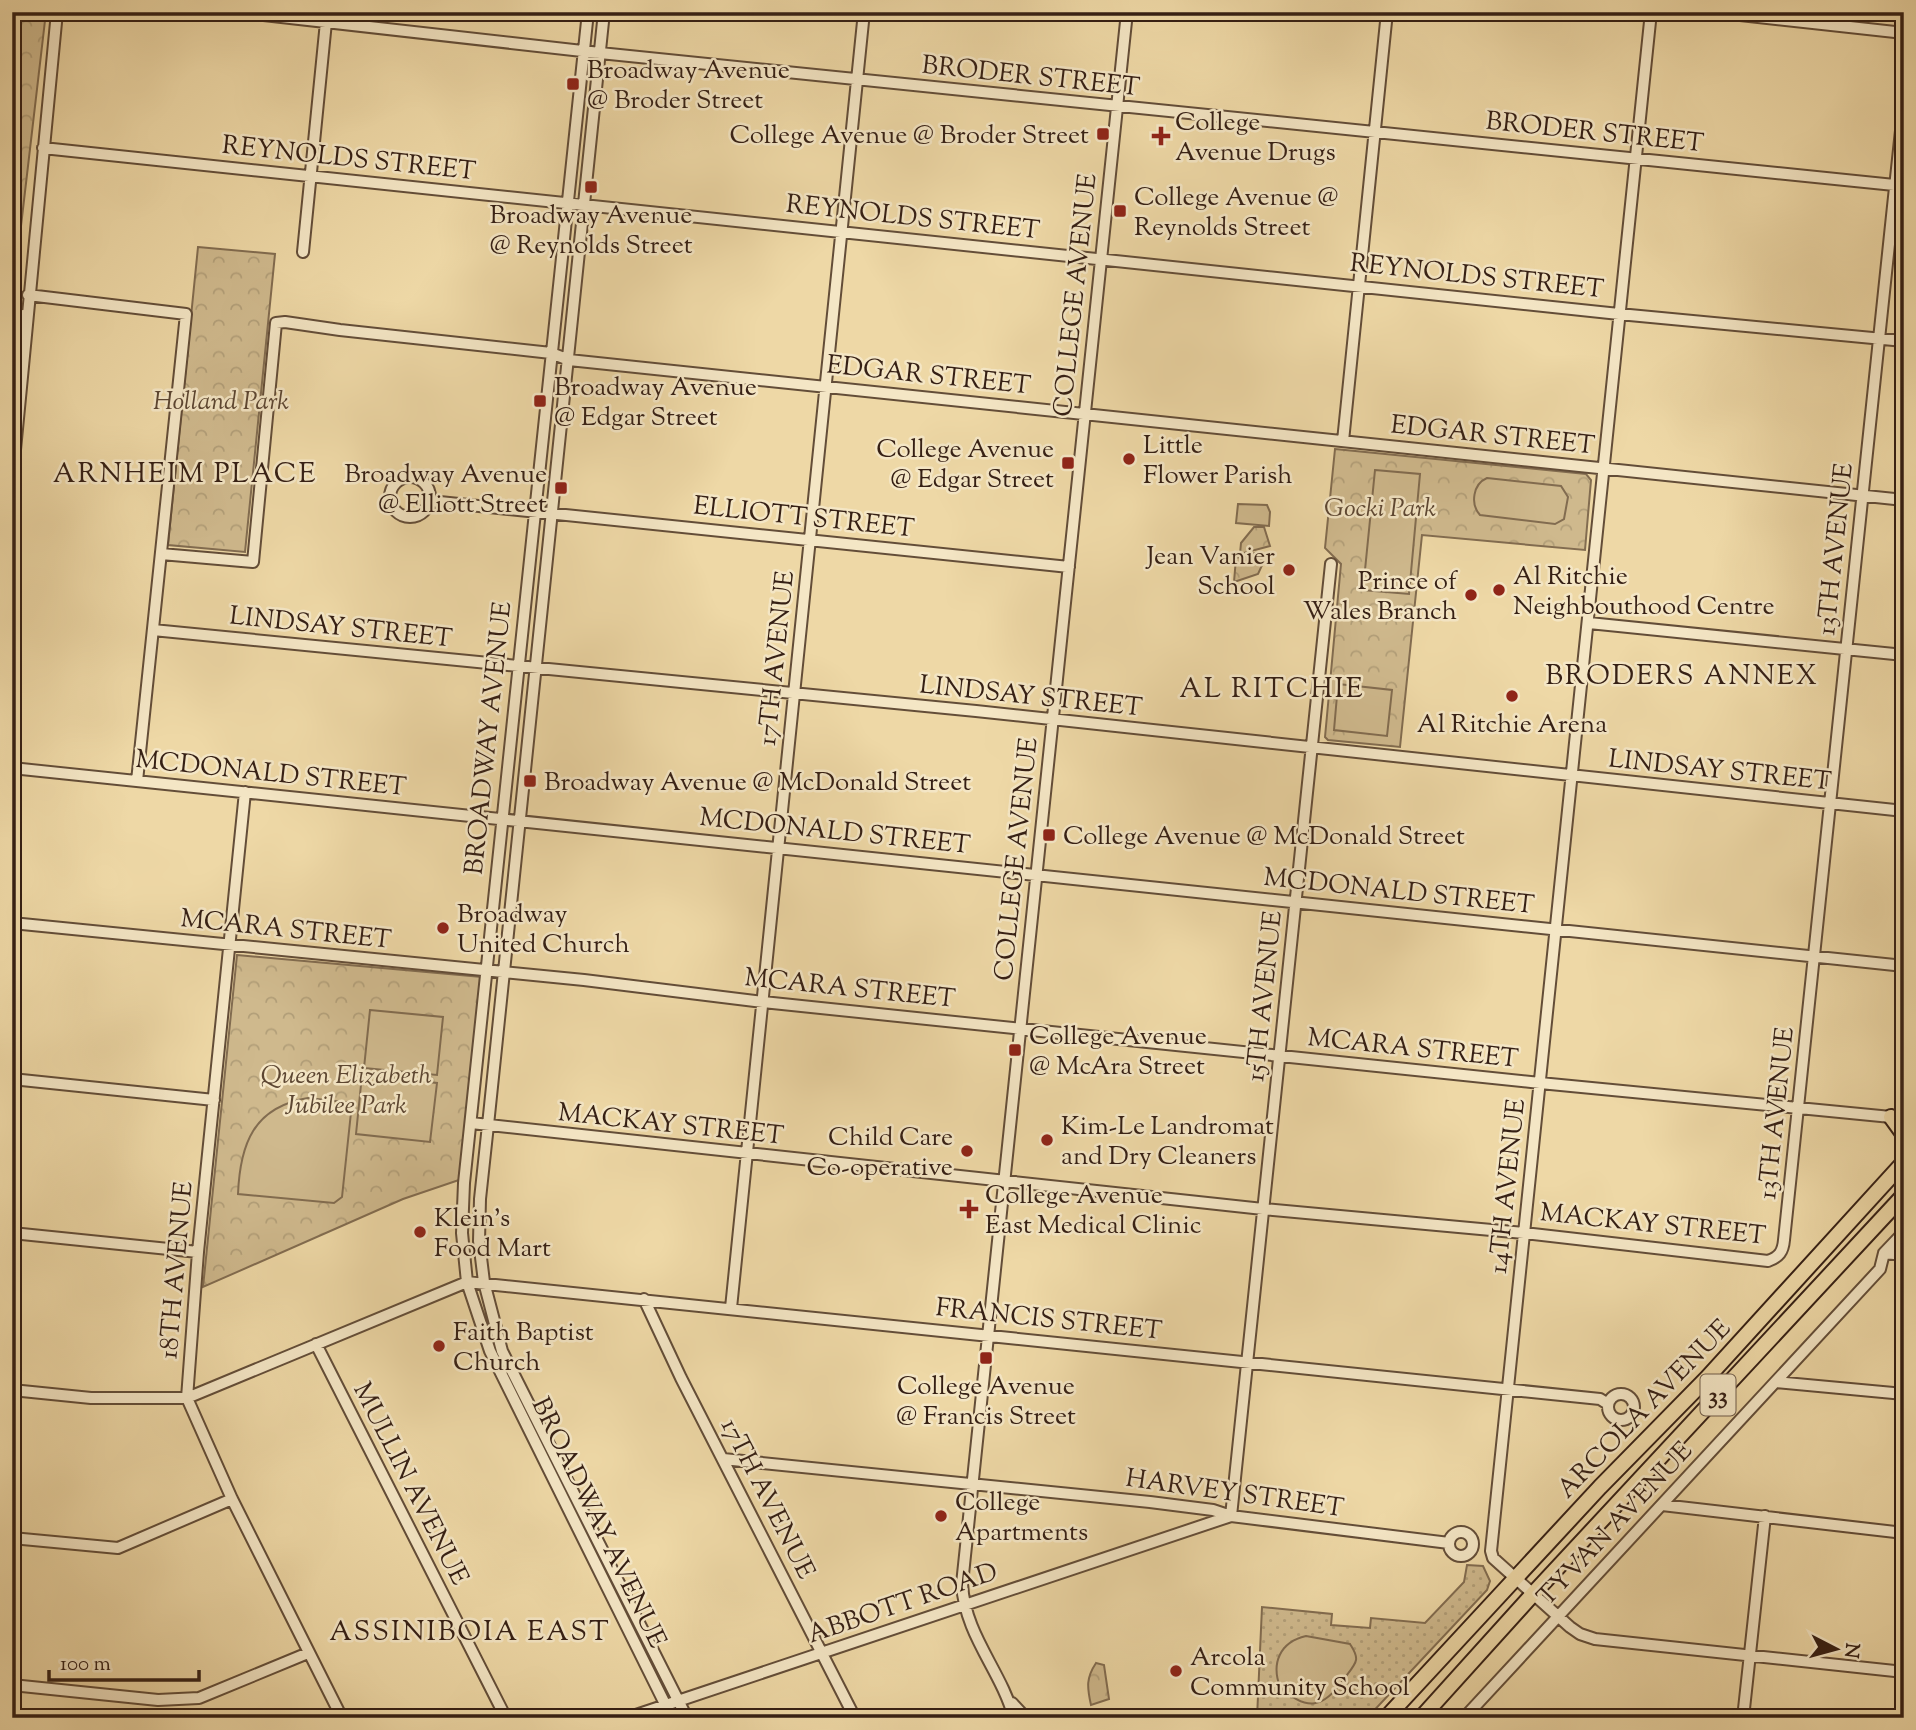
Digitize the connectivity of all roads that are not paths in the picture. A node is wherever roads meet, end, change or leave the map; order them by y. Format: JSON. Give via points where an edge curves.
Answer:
{"nodes":[{"id":1,"x":57,"y":12,"type":"edge"},
{"id":2,"x":237,"y":12,"type":"edge"},
{"id":3,"x":588,"y":12,"type":"edge"},
{"id":4,"x":604,"y":12,"type":"edge"},
{"id":5,"x":864,"y":12,"type":"edge"},
{"id":6,"x":1127,"y":12,"type":"edge"},
{"id":7,"x":1387,"y":12,"type":"edge"},
{"id":8,"x":1651,"y":12,"type":"edge"},
{"id":9,"x":1713,"y":12,"type":"edge"},
{"id":10,"x":327,"y":17,"type":"edge"},
{"id":11,"x":1904,"y":33,"type":"edge"},
{"id":12,"x":584,"y":51,"type":"junction"},
{"id":13,"x":600,"y":53,"type":"junction"},
{"id":14,"x":858,"y":80,"type":"junction"},
{"id":15,"x":1904,"y":102,"type":"edge"},
{"id":16,"x":1117,"y":106,"type":"junction"},
{"id":17,"x":1375,"y":133,"type":"junction"},
{"id":18,"x":43,"y":148,"type":"junction"},
{"id":19,"x":1636,"y":158,"type":"junction"},
{"id":20,"x":311,"y":176,"type":"junction"},
{"id":21,"x":1899,"y":186,"type":"edge"},
{"id":22,"x":569,"y":203,"type":"junction"},
{"id":23,"x":583,"y":205,"type":"junction"},
{"id":24,"x":842,"y":232,"type":"junction"},
{"id":25,"x":303,"y":252,"type":"dead end"},
{"id":26,"x":1101,"y":258,"type":"junction"},
{"id":27,"x":1359,"y":285,"type":"junction"},
{"id":28,"x":29,"y":295,"type":"junction"},
{"id":29,"x":1619,"y":314,"type":"junction"},
{"id":30,"x":1878,"y":338,"type":"junction"},
{"id":31,"x":1904,"y":341,"type":"edge"},
{"id":32,"x":12,"y":343,"type":"edge"},
{"id":33,"x":551,"y":353,"type":"junction"},
{"id":34,"x":569,"y":359,"type":"junction"},
{"id":35,"x":826,"y":386,"type":"junction"},
{"id":36,"x":1085,"y":412,"type":"junction"},
{"id":37,"x":1343,"y":441,"type":"junction"},
{"id":38,"x":1604,"y":468,"type":"junction"},
{"id":39,"x":12,"y":481,"type":"edge"},
{"id":40,"x":1862,"y":495,"type":"junction"},
{"id":41,"x":1904,"y":500,"type":"edge"},
{"id":42,"x":430,"y":501,"type":"dead end"},
{"id":43,"x":534,"y":512,"type":"junction"},
{"id":44,"x":552,"y":514,"type":"junction"},
{"id":45,"x":810,"y":540,"type":"junction"},
{"id":46,"x":161,"y":554,"type":"junction"},
{"id":47,"x":1331,"y":565,"type":"dead end"},
{"id":48,"x":1069,"y":567,"type":"junction"},
{"id":49,"x":1589,"y":623,"type":"junction"},
{"id":50,"x":153,"y":630,"type":"junction"},
{"id":51,"x":1846,"y":649,"type":"junction"},
{"id":52,"x":1904,"y":655,"type":"edge"},
{"id":53,"x":517,"y":667,"type":"junction"},
{"id":54,"x":536,"y":669,"type":"junction"},
{"id":55,"x":794,"y":692,"type":"junction"},
{"id":56,"x":1052,"y":720,"type":"junction"},
{"id":57,"x":1311,"y":748,"type":"junction"},
{"id":58,"x":12,"y":768,"type":"edge"},
{"id":59,"x":1572,"y":777,"type":"junction"},
{"id":60,"x":137,"y":781,"type":"junction"},
{"id":61,"x":246,"y":792,"type":"junction"},
{"id":62,"x":1830,"y":803,"type":"junction"},
{"id":63,"x":1904,"y":811,"type":"edge"},
{"id":64,"x":501,"y":818,"type":"junction"},
{"id":65,"x":521,"y":820,"type":"junction"},
{"id":66,"x":779,"y":847,"type":"junction"},
{"id":67,"x":1036,"y":874,"type":"junction"},
{"id":68,"x":1296,"y":902,"type":"junction"},
{"id":69,"x":12,"y":923,"type":"edge"},
{"id":70,"x":1557,"y":929,"type":"junction"},
{"id":71,"x":230,"y":946,"type":"junction"},
{"id":72,"x":1814,"y":956,"type":"junction"},
{"id":73,"x":1904,"y":966,"type":"edge"},
{"id":74,"x":486,"y":970,"type":"junction"},
{"id":75,"x":504,"y":972,"type":"junction"},
{"id":76,"x":763,"y":1002,"type":"junction"},
{"id":77,"x":1020,"y":1029,"type":"junction"},
{"id":78,"x":1279,"y":1056,"type":"junction"},
{"id":79,"x":12,"y":1079,"type":"edge"},
{"id":80,"x":1540,"y":1083,"type":"junction"},
{"id":81,"x":214,"y":1100,"type":"junction"},
{"id":82,"x":1798,"y":1108,"type":"junction"},
{"id":83,"x":1898,"y":1118,"type":"edge"},
{"id":84,"x":471,"y":1124,"type":"junction"},
{"id":85,"x":488,"y":1125,"type":"junction"},
{"id":86,"x":1904,"y":1135,"type":"edge"},
{"id":87,"x":747,"y":1155,"type":"junction"},
{"id":88,"x":1903,"y":1160,"type":"edge"},
{"id":89,"x":1004,"y":1180,"type":"junction"},
{"id":90,"x":1904,"y":1195,"type":"edge"},
{"id":91,"x":1263,"y":1209,"type":"junction"},
{"id":92,"x":1904,"y":1232,"type":"edge"},
{"id":93,"x":1524,"y":1233,"type":"junction"},
{"id":94,"x":12,"y":1234,"type":"edge"},
{"id":95,"x":1783,"y":1251,"type":"joint"},
{"id":96,"x":198,"y":1252,"type":"junction"},
{"id":97,"x":1884,"y":1253,"type":"junction"},
{"id":98,"x":1904,"y":1255,"type":"edge"},
{"id":99,"x":467,"y":1282,"type":"junction"},
{"id":100,"x":484,"y":1282,"type":"junction"},
{"id":101,"x":644,"y":1299,"type":"junction"},
{"id":102,"x":731,"y":1308,"type":"junction"},
{"id":103,"x":987,"y":1335,"type":"junction"},
{"id":104,"x":316,"y":1344,"type":"junction"},
{"id":105,"x":1248,"y":1362,"type":"junction"},
{"id":106,"x":1776,"y":1382,"type":"junction"},
{"id":107,"x":1507,"y":1389,"type":"junction"},
{"id":108,"x":12,"y":1390,"type":"edge"},
{"id":109,"x":1904,"y":1394,"type":"edge"},
{"id":110,"x":187,"y":1398,"type":"junction"},
{"id":111,"x":1608,"y":1404,"type":"dead end"},
{"id":112,"x":723,"y":1459,"type":"junction"},
{"id":113,"x":972,"y":1484,"type":"junction"},
{"id":114,"x":232,"y":1499,"type":"junction"},
{"id":115,"x":1662,"y":1504,"type":"junction"},
{"id":116,"x":1231,"y":1516,"type":"junction"},
{"id":117,"x":1765,"y":1516,"type":"junction"},
{"id":118,"x":1904,"y":1533,"type":"edge"},
{"id":119,"x":12,"y":1538,"type":"edge"},
{"id":120,"x":1449,"y":1543,"type":"dead end"},
{"id":121,"x":1517,"y":1579,"type":"junction"},
{"id":122,"x":1533,"y":1594,"type":"junction"},
{"id":123,"x":963,"y":1604,"type":"junction"},
{"id":124,"x":1559,"y":1617,"type":"junction"},
{"id":125,"x":309,"y":1653,"type":"junction"},
{"id":126,"x":823,"y":1653,"type":"junction"},
{"id":127,"x":1750,"y":1656,"type":"junction"},
{"id":128,"x":1904,"y":1672,"type":"edge"},
{"id":129,"x":12,"y":1685,"type":"edge"},
{"id":130,"x":1010,"y":1701,"type":"junction"},
{"id":131,"x":678,"y":1702,"type":"junction"},
{"id":132,"x":666,"y":1706,"type":"junction"},
{"id":133,"x":342,"y":1718,"type":"edge"},
{"id":134,"x":506,"y":1718,"type":"edge"},
{"id":135,"x":627,"y":1718,"type":"edge"},
{"id":136,"x":672,"y":1718,"type":"edge"},
{"id":137,"x":687,"y":1718,"type":"edge"},
{"id":138,"x":855,"y":1718,"type":"edge"},
{"id":139,"x":1014,"y":1718,"type":"edge"},
{"id":140,"x":1026,"y":1718,"type":"edge"},
{"id":141,"x":1386,"y":1718,"type":"edge"},
{"id":142,"x":1421,"y":1718,"type":"edge"},
{"id":143,"x":1464,"y":1718,"type":"edge"},
{"id":144,"x":1743,"y":1718,"type":"edge"}],
"edges":[{"from":1,"to":18,"type":"street"},
{"from":2,"to":10,"type":"street","name":"BRODER STREET"},
{"from":3,"to":12,"type":"street","name":"BROADWAY AVENUE"},
{"from":4,"to":13,"type":"street","name":"BROADWAY AVENUE"},
{"from":5,"to":14,"type":"street","name":"17TH AVENUE"},
{"from":6,"to":16,"type":"street","name":"COLLEGE AVENUE"},
{"from":7,"to":17,"type":"street"},
{"from":8,"to":19,"type":"street","name":"14TH AVENUE"},
{"from":9,"to":11,"type":"street"},
{"from":10,"to":12,"type":"street","name":"BRODER STREET"},
{"from":10,"to":20,"type":"street"},
{"from":12,"to":13,"type":"street","name":"BRODER STREET"},
{"from":12,"to":22,"type":"street","name":"BROADWAY AVENUE"},
{"from":13,"to":14,"type":"street","name":"BRODER STREET"},
{"from":13,"to":23,"type":"street","name":"BROADWAY AVENUE"},
{"from":14,"to":16,"type":"street","name":"BRODER STREET"},
{"from":14,"to":24,"type":"street","name":"17TH AVENUE"},
{"from":15,"to":21,"type":"street","name":"13TH AVENUE"},
{"from":16,"to":17,"type":"street","name":"BRODER STREET"},
{"from":16,"to":26,"type":"street","name":"COLLEGE AVENUE"},
{"from":17,"to":19,"type":"street","name":"BRODER STREET"},
{"from":17,"to":27,"type":"street"},
{"from":18,"to":20,"type":"street","name":"REYNOLDS STREET"},
{"from":18,"to":28,"type":"street"},
{"from":19,"to":21,"type":"street","name":"BRODER STREET"},
{"from":19,"to":29,"type":"street","name":"14TH AVENUE"},
{"from":20,"to":22,"type":"street","name":"REYNOLDS STREET"},
{"from":20,"to":25,"type":"street"},
{"from":21,"to":30,"type":"street","name":"13TH AVENUE"},
{"from":22,"to":23,"type":"street","name":"REYNOLDS STREET"},
{"from":22,"to":33,"type":"street","name":"BROADWAY AVENUE"},
{"from":23,"to":24,"type":"street","name":"REYNOLDS STREET"},
{"from":23,"to":34,"type":"street","name":"BROADWAY AVENUE"},
{"from":24,"to":26,"type":"street","name":"REYNOLDS STREET"},
{"from":24,"to":35,"type":"street","name":"17TH AVENUE"},
{"from":26,"to":27,"type":"street","name":"REYNOLDS STREET"},
{"from":26,"to":36,"type":"street","name":"COLLEGE AVENUE"},
{"from":27,"to":29,"type":"street","name":"REYNOLDS STREET"},
{"from":27,"to":37,"type":"street"},
{"from":28,"to":32,"type":"street"},
{"from":28,"to":39,"type":"street"},
{"from":28,"to":46,"type":"street","via":[[186,314]]},
{"from":29,"to":30,"type":"street","name":"REYNOLDS STREET"},
{"from":29,"to":38,"type":"street","name":"14TH AVENUE"},
{"from":30,"to":31,"type":"street","name":"REYNOLDS STREET"},
{"from":30,"to":40,"type":"street","name":"13TH AVENUE"},
{"from":33,"to":34,"type":"street","name":"EDGAR STREET"},
{"from":33,"to":43,"type":"street","name":"BROADWAY AVENUE"},
{"from":33,"to":46,"type":"street","name":"EDGAR STREET","via":[[276,323],[253,562]]},
{"from":34,"to":35,"type":"street","name":"EDGAR STREET"},
{"from":34,"to":44,"type":"street","name":"BROADWAY AVENUE"},
{"from":35,"to":36,"type":"street","name":"EDGAR STREET"},
{"from":35,"to":45,"type":"street","name":"17TH AVENUE"},
{"from":36,"to":37,"type":"street","name":"EDGAR STREET"},
{"from":36,"to":48,"type":"street","name":"COLLEGE AVENUE"},
{"from":37,"to":38,"type":"street","name":"EDGAR STREET"},
{"from":38,"to":40,"type":"street","name":"EDGAR STREET"},
{"from":38,"to":49,"type":"street","name":"14TH AVENUE"},
{"from":40,"to":41,"type":"street","name":"EDGAR STREET"},
{"from":40,"to":51,"type":"street","name":"13TH AVENUE"},
{"from":42,"to":43,"type":"street","name":"ELLIOTT STREET"},
{"from":43,"to":44,"type":"street","name":"ELLIOTT STREET"},
{"from":43,"to":53,"type":"street","name":"BROADWAY AVENUE"},
{"from":44,"to":45,"type":"street","name":"ELLIOTT STREET"},
{"from":44,"to":54,"type":"street","name":"BROADWAY AVENUE"},
{"from":45,"to":48,"type":"street","name":"ELLIOTT STREET"},
{"from":45,"to":55,"type":"street","name":"17TH AVENUE"},
{"from":46,"to":50,"type":"street"},
{"from":47,"to":57,"type":"street","name":"15TH AVENUE"},
{"from":48,"to":56,"type":"street","name":"COLLEGE AVENUE"},
{"from":49,"to":51,"type":"street"},
{"from":49,"to":59,"type":"street","name":"14TH AVENUE"},
{"from":50,"to":53,"type":"street","name":"LINDSAY STREET"},
{"from":50,"to":60,"type":"street"},
{"from":51,"to":52,"type":"street"},
{"from":51,"to":62,"type":"street","name":"13TH AVENUE"},
{"from":53,"to":54,"type":"street","name":"LINDSAY STREET"},
{"from":53,"to":64,"type":"street","name":"BROADWAY AVENUE"},
{"from":54,"to":55,"type":"street","name":"LINDSAY STREET"},
{"from":54,"to":65,"type":"street","name":"BROADWAY AVENUE"},
{"from":55,"to":56,"type":"street","name":"LINDSAY STREET"},
{"from":55,"to":66,"type":"street","name":"17TH AVENUE"},
{"from":56,"to":57,"type":"street","name":"LINDSAY STREET"},
{"from":56,"to":67,"type":"street","name":"COLLEGE AVENUE"},
{"from":57,"to":59,"type":"street","name":"LINDSAY STREET"},
{"from":57,"to":68,"type":"street","name":"15TH AVENUE"},
{"from":58,"to":60,"type":"street","name":"MCDONALD STREET"},
{"from":59,"to":62,"type":"street","name":"LINDSAY STREET"},
{"from":59,"to":70,"type":"street","name":"14TH AVENUE"},
{"from":60,"to":61,"type":"street","name":"MCDONALD STREET"},
{"from":61,"to":64,"type":"street","name":"MCDONALD STREET"},
{"from":61,"to":71,"type":"street","name":"18TH AVENUE"},
{"from":62,"to":63,"type":"street","name":"LINDSAY STREET"},
{"from":62,"to":72,"type":"street","name":"13TH AVENUE"},
{"from":64,"to":65,"type":"street","name":"MCDONALD STREET"},
{"from":64,"to":74,"type":"street","name":"BROADWAY AVENUE"},
{"from":65,"to":66,"type":"street","name":"MCDONALD STREET"},
{"from":65,"to":75,"type":"street","name":"BROADWAY AVENUE"},
{"from":66,"to":67,"type":"street","name":"MCDONALD STREET"},
{"from":66,"to":76,"type":"street","name":"17TH AVENUE"},
{"from":67,"to":68,"type":"street","name":"MCDONALD STREET"},
{"from":67,"to":77,"type":"street","name":"COLLEGE AVENUE"},
{"from":68,"to":70,"type":"street","name":"MCDONALD STREET"},
{"from":68,"to":78,"type":"street","name":"15TH AVENUE"},
{"from":69,"to":71,"type":"street","name":"MCARA STREET"},
{"from":70,"to":72,"type":"street","name":"MCDONALD STREET"},
{"from":70,"to":80,"type":"street","name":"14TH AVENUE"},
{"from":71,"to":74,"type":"street","name":"MCARA STREET"},
{"from":71,"to":81,"type":"street","name":"18TH AVENUE"},
{"from":72,"to":73,"type":"street","name":"MCDONALD STREET"},
{"from":72,"to":82,"type":"street","name":"13TH AVENUE"},
{"from":74,"to":75,"type":"street","name":"MCARA STREET"},
{"from":74,"to":84,"type":"street","name":"BROADWAY AVENUE"},
{"from":75,"to":76,"type":"street","name":"MCARA STREET"},
{"from":75,"to":85,"type":"street","name":"BROADWAY AVENUE"},
{"from":76,"to":77,"type":"street","name":"MCARA STREET"},
{"from":76,"to":87,"type":"street","name":"17TH AVENUE"},
{"from":77,"to":78,"type":"street","name":"MCARA STREET"},
{"from":77,"to":89,"type":"street","name":"COLLEGE AVENUE"},
{"from":78,"to":80,"type":"street","name":"MCARA STREET"},
{"from":78,"to":91,"type":"street","name":"15TH AVENUE"},
{"from":79,"to":81,"type":"street"},
{"from":80,"to":82,"type":"street","name":"MCARA STREET"},
{"from":80,"to":93,"type":"street","name":"14TH AVENUE"},
{"from":81,"to":96,"type":"street","name":"18TH AVENUE"},
{"from":82,"to":83,"type":"street","name":"MCARA STREET"},
{"from":82,"to":95,"type":"street","name":"13TH AVENUE"},
{"from":83,"to":86,"type":"main road"},
{"from":84,"to":85,"type":"street","name":"MACKAY STREET"},
{"from":84,"to":99,"type":"street","name":"BROADWAY AVENUE","via":[[462,1233]]},
{"from":85,"to":87,"type":"street","name":"MACKAY STREET"},
{"from":85,"to":100,"type":"street","name":"BROADWAY AVENUE","via":[[480,1199]]},
{"from":87,"to":89,"type":"street","name":"MACKAY STREET"},
{"from":87,"to":102,"type":"street","name":"17TH AVENUE"},
{"from":88,"to":121,"type":"main road","name":"ARCOLA AVENUE","number":"33","via":[[1707,1378]]},
{"from":89,"to":91,"type":"street","name":"MACKAY STREET"},
{"from":89,"to":103,"type":"street","name":"COLLEGE AVENUE"},
{"from":90,"to":122,"type":"main road","name":"ARCOLA AVENUE","number":"33"},
{"from":91,"to":93,"type":"street","name":"MACKAY STREET"},
{"from":91,"to":105,"type":"street","name":"15TH AVENUE"},
{"from":92,"to":97,"type":"street","name":"TYVAN AVENUE"},
{"from":93,"to":95,"type":"street","name":"MACKAY STREET","via":[[1768,1261]]},
{"from":93,"to":107,"type":"street","name":"14TH AVENUE"},
{"from":94,"to":96,"type":"street"},
{"from":96,"to":110,"type":"street","name":"18TH AVENUE"},
{"from":97,"to":98,"type":"street"},
{"from":97,"to":106,"type":"street","name":"TYVAN AVENUE","via":[[1880,1269]]},
{"from":99,"to":100,"type":"street","name":"FRANCIS STREET"},
{"from":99,"to":104,"type":"street"},
{"from":99,"to":132,"type":"street","name":"BROADWAY AVENUE","via":[[490,1351]]},
{"from":100,"to":101,"type":"street","name":"FRANCIS STREET"},
{"from":100,"to":131,"type":"street","name":"BROADWAY AVENUE","via":[[502,1351]]},
{"from":101,"to":102,"type":"street","name":"FRANCIS STREET"},
{"from":101,"to":112,"type":"street","name":"17TH AVENUE"},
{"from":102,"to":103,"type":"street","name":"FRANCIS STREET"},
{"from":103,"to":105,"type":"street","name":"FRANCIS STREET"},
{"from":103,"to":113,"type":"street","name":"COLLEGE AVENUE"},
{"from":104,"to":110,"type":"street"},
{"from":104,"to":134,"type":"street","name":"MULLIN AVENUE"},
{"from":105,"to":107,"type":"street","name":"FRANCIS STREET"},
{"from":105,"to":116,"type":"street","name":"15TH AVENUE"},
{"from":106,"to":109,"type":"street"},
{"from":106,"to":115,"type":"street","name":"TYVAN AVENUE"},
{"from":107,"to":111,"type":"street","name":"FRANCIS STREET","via":[[1600,1399]]},
{"from":107,"to":121,"type":"street","name":"14TH AVENUE","via":[[1491,1551]]},
{"from":108,"to":110,"type":"street","via":[[91,1398]]},
{"from":110,"to":114,"type":"street","name":"18TH AVENUE"},
{"from":112,"to":113,"type":"street","name":"HARVEY STREET"},
{"from":112,"to":126,"type":"street","name":"17TH AVENUE"},
{"from":113,"to":116,"type":"street","name":"HARVEY STREET","via":[[1150,1502]]},
{"from":113,"to":123,"type":"street","name":"COLLEGE AVENUE"},
{"from":114,"to":119,"type":"street","via":[[118,1548]]},
{"from":114,"to":125,"type":"street","name":"18TH AVENUE"},
{"from":115,"to":117,"type":"street"},
{"from":115,"to":124,"type":"street","name":"TYVAN AVENUE"},
{"from":116,"to":120,"type":"street","name":"HARVEY STREET"},
{"from":116,"to":123,"type":"street","name":"ABBOTT ROAD"},
{"from":117,"to":118,"type":"street"},
{"from":117,"to":127,"type":"street"},
{"from":121,"to":122,"type":"street","name":"14TH AVENUE"},
{"from":121,"to":141,"type":"main road","name":"ARCOLA AVENUE","number":"33"},
{"from":122,"to":124,"type":"street","name":"14TH AVENUE"},
{"from":122,"to":142,"type":"main road","name":"ARCOLA AVENUE","number":"33"},
{"from":123,"to":126,"type":"street","name":"ABBOTT ROAD"},
{"from":123,"to":130,"type":"street","name":"COLLEGE AVENUE"},
{"from":124,"to":127,"type":"street","name":"14TH AVENUE","via":[[1580,1634],[1595,1639]]},
{"from":124,"to":143,"type":"street","name":"TYVAN AVENUE"},
{"from":125,"to":129,"type":"street","via":[[199,1698],[158,1700]]},
{"from":125,"to":133,"type":"street","name":"18TH AVENUE"},
{"from":126,"to":131,"type":"street","name":"ABBOTT ROAD"},
{"from":126,"to":138,"type":"street","name":"17TH AVENUE"},
{"from":127,"to":128,"type":"street","name":"14TH AVENUE"},
{"from":127,"to":144,"type":"street"},
{"from":130,"to":139,"type":"street","name":"COLLEGE AVENUE"},
{"from":130,"to":140,"type":"street","name":"COLLEGE AVENUE"},
{"from":131,"to":132,"type":"street","name":"ABBOTT ROAD"},
{"from":131,"to":137,"type":"street","name":"BROADWAY AVENUE"},
{"from":132,"to":135,"type":"street","name":"ABBOTT ROAD"},
{"from":132,"to":136,"type":"street","name":"BROADWAY AVENUE"}]}
